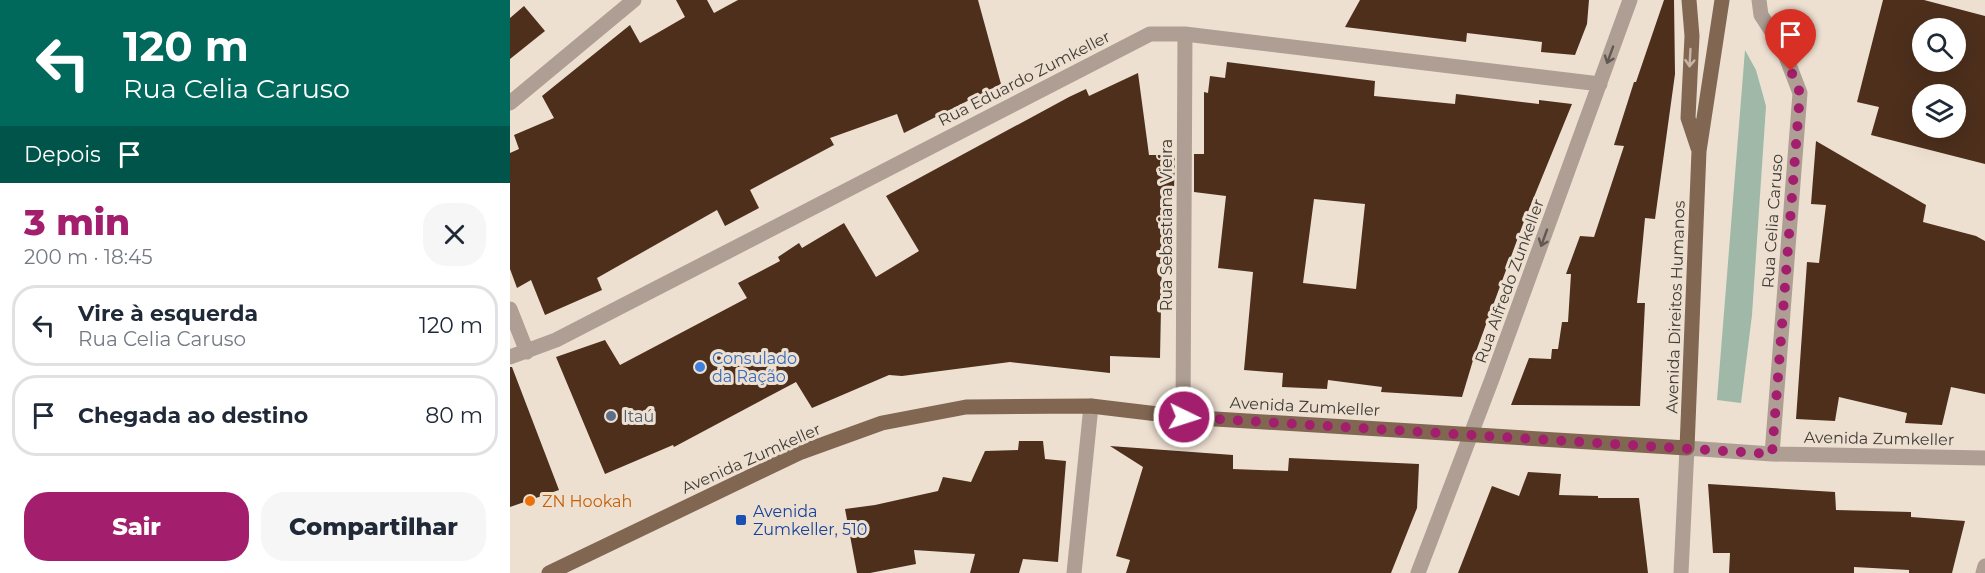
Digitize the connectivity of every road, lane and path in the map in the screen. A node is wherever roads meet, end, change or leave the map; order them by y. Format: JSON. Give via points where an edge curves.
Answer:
{"nodes":[{"id":1,"x":634,"y":0,"type":"edge"},
{"id":2,"x":1630,"y":0,"type":"edge"},
{"id":3,"x":1689,"y":0,"type":"edge"},
{"id":4,"x":1722,"y":0,"type":"edge"},
{"id":5,"x":1759,"y":0,"type":"edge"},
{"id":6,"x":1185,"y":34,"type":"junction"},
{"id":7,"x":1600,"y":84,"type":"junction"},
{"id":8,"x":510,"y":103,"type":"edge"},
{"id":9,"x":1699,"y":151,"type":"junction"},
{"id":10,"x":510,"y":309,"type":"edge"},
{"id":11,"x":527,"y":352,"type":"junction"},
{"id":12,"x":510,"y":357,"type":"edge"},
{"id":13,"x":1091,"y":406,"type":"junction"},
{"id":14,"x":1184,"y":417,"type":"junction"},
{"id":15,"x":1470,"y":435,"type":"junction"},
{"id":16,"x":1687,"y":448,"type":"junction"},
{"id":17,"x":1772,"y":454,"type":"junction"},
{"id":18,"x":1985,"y":458,"type":"edge"},
{"id":19,"x":1985,"y":566,"type":"edge"},
{"id":20,"x":549,"y":573,"type":"edge"},
{"id":21,"x":1074,"y":573,"type":"edge"},
{"id":22,"x":1418,"y":573,"type":"edge"},
{"id":23,"x":1681,"y":573,"type":"edge"},
{"id":24,"x":1983,"y":573,"type":"edge"}],
"edges":[{"from":1,"to":8,"type":"street"},
{"from":2,"to":7,"type":"street","name":"Rua Alfredo Zunkeller","one_way":true},
{"from":3,"to":9,"type":"main road","name":"Avenida Direitos Humanos","one_way":true,"via":[[1692,36],[1688,118]]},
{"from":4,"to":9,"type":"main road","name":"Avenida Direitos Humanos"},
{"from":5,"to":17,"type":"street","name":"Rua Celia Caruso","via":[[1761,15],[1783,49],[1800,93]]},
{"from":6,"to":7,"type":"street","name":"Rua Eduardo Zumkeller"},
{"from":6,"to":11,"type":"street","name":"Rua Eduardo Zumkeller","via":[[1150,34]]},
{"from":6,"to":14,"type":"street","name":"Rua Sebastiana Vieira"},
{"from":7,"to":15,"type":"street","name":"Rua Alfredo Zunkeller","one_way":true},
{"from":9,"to":16,"type":"main road","name":"Avenida Direitos Humanos"},
{"from":10,"to":11,"type":"street"},
{"from":11,"to":12,"type":"street","name":"Rua Eduardo Zumkeller"},
{"from":13,"to":14,"type":"main road","name":"Avenida Zumkeller"},
{"from":13,"to":20,"type":"main road","name":"Avenida Zumkeller","via":[[966,407],[882,423],[799,453]]},
{"from":13,"to":21,"type":"street"},
{"from":14,"to":15,"type":"main road","name":"Avenida Zumkeller"},
{"from":15,"to":16,"type":"main road","name":"Avenida Zumkeller"},
{"from":15,"to":22,"type":"street","name":"Rua Alfredo Zunkeller"},
{"from":16,"to":17,"type":"street","name":"Avenida Zumkeller"},
{"from":16,"to":23,"type":"street","name":"Avenida Direitos Humanos"},
{"from":17,"to":18,"type":"street","name":"Avenida Zumkeller"},
{"from":19,"to":24,"type":"street"}]}
